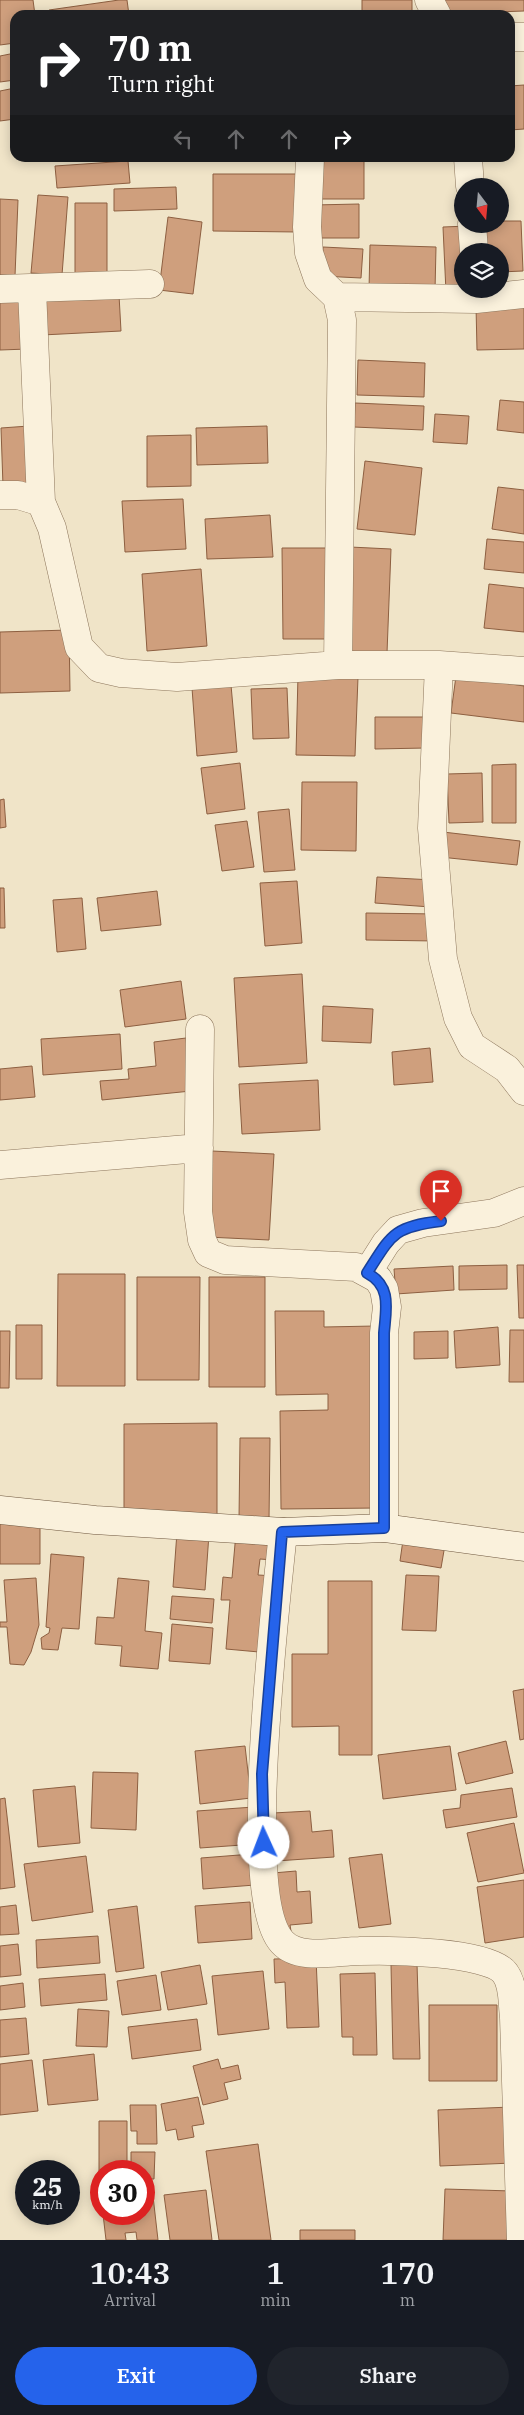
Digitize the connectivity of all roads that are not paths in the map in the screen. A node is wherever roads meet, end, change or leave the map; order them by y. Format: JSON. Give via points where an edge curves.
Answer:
{"nodes":[{"id":1,"x":310,"y":162,"type":"edge"},
{"id":2,"x":468,"y":162,"type":"edge"},
{"id":3,"x":469,"y":178,"type":"edge"},
{"id":4,"x":150,"y":284,"type":"dead end"},
{"id":5,"x":0,"y":289,"type":"edge"},
{"id":6,"x":32,"y":289,"type":"junction"},
{"id":7,"x":509,"y":294,"type":"edge"},
{"id":8,"x":524,"y":294,"type":"edge"},
{"id":9,"x":454,"y":295,"type":"edge"},
{"id":10,"x":337,"y":298,"type":"junction"},
{"id":11,"x":0,"y":495,"type":"edge"},
{"id":12,"x":41,"y":502,"type":"junction"},
{"id":13,"x":338,"y":665,"type":"junction"},
{"id":14,"x":438,"y":665,"type":"junction"},
{"id":15,"x":524,"y":671,"type":"edge"},
{"id":16,"x":200,"y":1029,"type":"dead end"},
{"id":17,"x":524,"y":1091,"type":"edge"},
{"id":18,"x":199,"y":1148,"type":"junction"},
{"id":19,"x":0,"y":1165,"type":"edge"},
{"id":20,"x":524,"y":1201,"type":"edge"},
{"id":21,"x":367,"y":1273,"type":"junction"},
{"id":22,"x":0,"y":1510,"type":"edge"},
{"id":23,"x":384,"y":1528,"type":"junction"},
{"id":24,"x":282,"y":1532,"type":"junction"},
{"id":25,"x":524,"y":1546,"type":"edge"},
{"id":26,"x":517,"y":1982,"type":"edge"},
{"id":27,"x":522,"y":2189,"type":"edge"},
{"id":28,"x":521,"y":2240,"type":"edge"}],
"edges":[{"from":1,"to":10,"type":"street","via":[[309,253],[318,279]]},
{"from":2,"to":3,"type":"street"},
{"from":4,"to":6,"type":"street"},
{"from":5,"to":6,"type":"street"},
{"from":6,"to":12,"type":"street"},
{"from":7,"to":8,"type":"street"},
{"from":9,"to":10,"type":"street"},
{"from":10,"to":13,"type":"street","via":[[342,320]]},
{"from":11,"to":12,"type":"street","via":[[18,495]]},
{"from":12,"to":13,"type":"street","via":[[52,528],[79,647],[99,668],[177,677]]},
{"from":13,"to":14,"type":"street"},
{"from":14,"to":15,"type":"street"},
{"from":14,"to":17,"type":"street","via":[[432,828],[443,959],[458,1018],[472,1046],[507,1069]]},
{"from":16,"to":18,"type":"street"},
{"from":18,"to":19,"type":"street"},
{"from":18,"to":21,"type":"street","via":[[198,1212],[202,1240],[208,1253],[225,1260],[356,1267]]},
{"from":20,"to":21,"type":"street","via":[[494,1213],[423,1223],[398,1230],[386,1242]]},
{"from":21,"to":23,"type":"street","via":[[378,1278],[387,1307],[384,1333]]},
{"from":22,"to":24,"type":"street","via":[[95,1520]]},
{"from":23,"to":24,"type":"street"},
{"from":23,"to":25,"type":"street"},
{"from":24,"to":26,"type":"street","via":[[262,1774],[265,1895],[272,1925],[282,1942],[292,1949],[310,1953],[420,1952],[470,1958],[494,1964]]},
{"from":26,"to":27,"type":"street","via":[[514,2017]]},
{"from":27,"to":28,"type":"street"}]}
